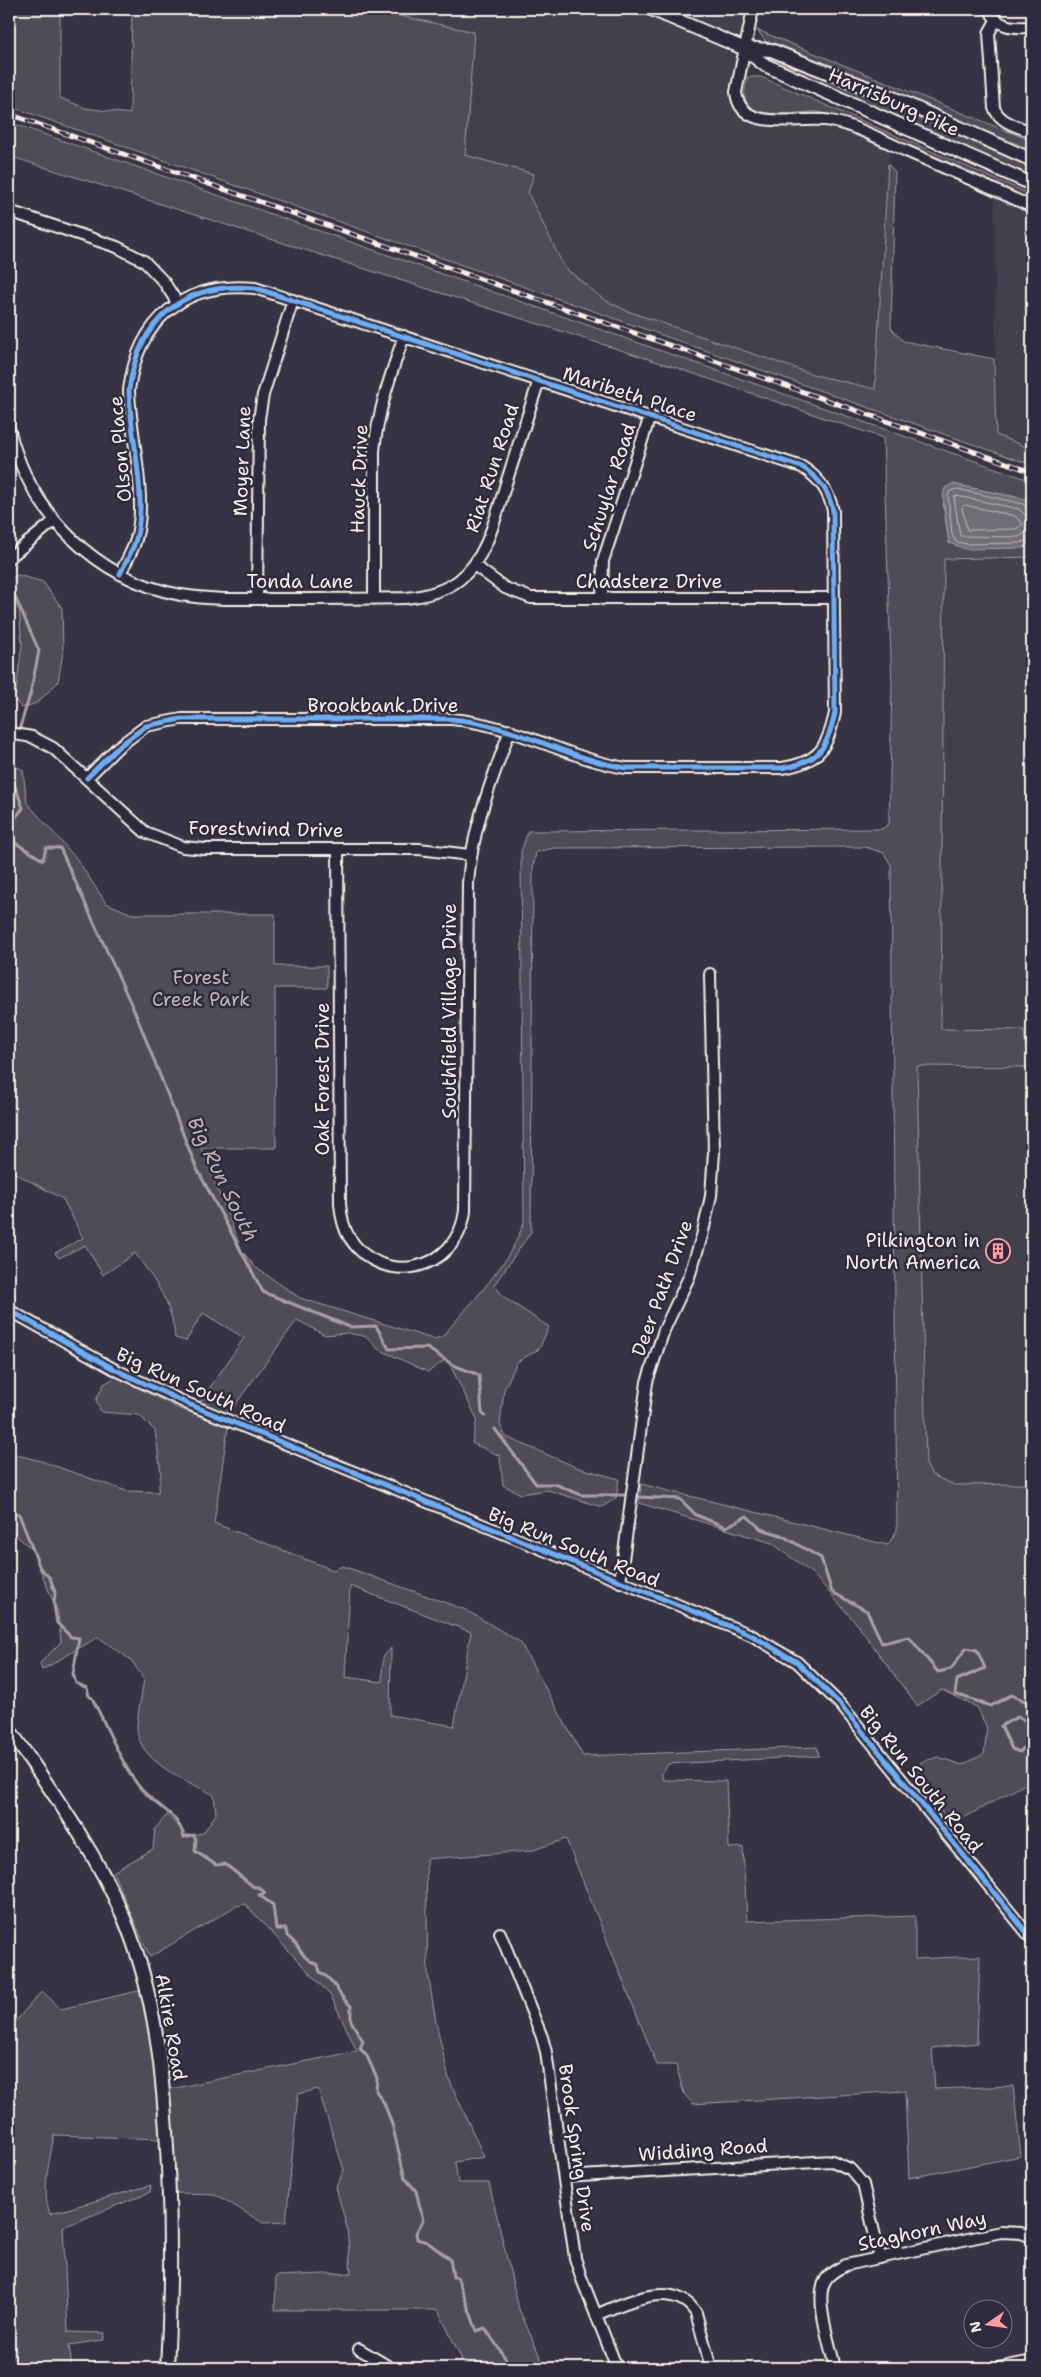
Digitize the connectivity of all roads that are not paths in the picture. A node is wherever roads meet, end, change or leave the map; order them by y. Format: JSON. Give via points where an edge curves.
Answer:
{"nodes":[{"id":1,"x":652,"y":9,"type":"edge"},
{"id":2,"x":753,"y":9,"type":"edge"},
{"id":3,"x":990,"y":9,"type":"edge"},
{"id":4,"x":996,"y":20,"type":"junction"},
{"id":5,"x":1032,"y":27,"type":"edge"},
{"id":6,"x":743,"y":48,"type":"junction"},
{"id":7,"x":1032,"y":132,"type":"edge"},
{"id":8,"x":1032,"y":160,"type":"edge"},
{"id":9,"x":1032,"y":184,"type":"edge"},
{"id":10,"x":1032,"y":207,"type":"edge"},
{"id":11,"x":9,"y":212,"type":"edge"},
{"id":12,"x":293,"y":300,"type":"junction"},
{"id":13,"x":178,"y":304,"type":"junction"},
{"id":14,"x":404,"y":336,"type":"junction"},
{"id":15,"x":539,"y":380,"type":"junction"},
{"id":16,"x":650,"y":416,"type":"junction"},
{"id":17,"x":9,"y":428,"type":"edge"},
{"id":18,"x":54,"y":521,"type":"junction"},
{"id":19,"x":9,"y":558,"type":"edge"},
{"id":20,"x":474,"y":565,"type":"junction"},
{"id":21,"x":120,"y":574,"type":"junction"},
{"id":22,"x":374,"y":598,"type":"junction"},
{"id":23,"x":834,"y":598,"type":"junction"},
{"id":24,"x":257,"y":599,"type":"junction"},
{"id":25,"x":602,"y":599,"type":"junction"},
{"id":26,"x":510,"y":730,"type":"junction"},
{"id":27,"x":9,"y":733,"type":"edge"},
{"id":28,"x":830,"y":738,"type":"joint"},
{"id":29,"x":87,"y":778,"type":"junction"},
{"id":30,"x":338,"y":849,"type":"junction"},
{"id":31,"x":470,"y":855,"type":"junction"},
{"id":32,"x":710,"y":974,"type":"dead end"},
{"id":33,"x":409,"y":1267,"type":"joint"},
{"id":34,"x":9,"y":1310,"type":"edge"},
{"id":35,"x":620,"y":1582,"type":"junction"},
{"id":36,"x":9,"y":1729,"type":"edge"},
{"id":37,"x":500,"y":1933,"type":"dead end"},
{"id":38,"x":1032,"y":1939,"type":"edge"},
{"id":39,"x":564,"y":2176,"type":"junction"},
{"id":40,"x":1032,"y":2237,"type":"edge"},
{"id":41,"x":880,"y":2258,"type":"junction"},
{"id":42,"x":596,"y":2315,"type":"junction"},
{"id":43,"x":359,"y":2349,"type":"dead end"},
{"id":44,"x":1032,"y":2361,"type":"edge"},
{"id":45,"x":167,"y":2368,"type":"edge"},
{"id":46,"x":391,"y":2368,"type":"edge"},
{"id":47,"x":617,"y":2368,"type":"edge"},
{"id":48,"x":711,"y":2368,"type":"edge"},
{"id":49,"x":835,"y":2368,"type":"edge"},
{"id":50,"x":998,"y":2368,"type":"edge"}],
"edges":[{"from":1,"to":6,"type":"main road","name":"Harrisburg Pike"},
{"from":2,"to":6,"type":"street"},
{"from":3,"to":4,"type":"street"},
{"from":4,"to":5,"type":"street","via":[[1009,26]]},
{"from":4,"to":7,"type":"street","via":[[989,32],[994,108],[1003,120]]},
{"from":6,"to":8,"type":"main road","name":"Harrisburg Pike","via":[[771,50],[893,98]]},
{"from":6,"to":9,"type":"main road","name":"Harrisburg Pike","via":[[765,65]]},
{"from":6,"to":10,"type":"street","via":[[736,98],[742,109],[752,116],[765,120],[837,122]]},
{"from":11,"to":13,"type":"street","via":[[117,247],[144,261],[164,282]]},
{"from":12,"to":13,"type":"street","name":"Maribeth Place","via":[[255,288],[239,287],[205,291]]},
{"from":12,"to":14,"type":"street","name":"Maribeth Place"},
{"from":12,"to":24,"type":"street","name":"Moyer Lane","via":[[263,395],[259,419]]},
{"from":13,"to":21,"type":"street","name":"Olson Place","via":[[147,332],[131,372],[129,407],[140,503],[139,524],[136,540]]},
{"from":14,"to":15,"type":"street","name":"Maribeth Place"},
{"from":14,"to":22,"type":"street","name":"Hauck Drive","via":[[376,428]]},
{"from":15,"to":16,"type":"street","name":"Maribeth Place"},
{"from":15,"to":20,"type":"street","name":"Riat Run Road","via":[[488,538]]},
{"from":16,"to":23,"type":"street","name":"Maribeth Place","via":[[802,468],[820,481],[833,511]]},
{"from":16,"to":25,"type":"street","name":"Schuylar Road","via":[[603,561]]},
{"from":17,"to":18,"type":"street","name":"Tonda Lane","via":[[25,476]]},
{"from":18,"to":19,"type":"street"},
{"from":18,"to":21,"type":"street","name":"Tonda Lane","via":[[77,546]]},
{"from":20,"to":22,"type":"street","name":"Tonda Lane","via":[[460,579],[425,596]]},
{"from":20,"to":25,"type":"street","name":"Chadsterz Drive","via":[[505,588],[532,598]]},
{"from":21,"to":24,"type":"street","name":"Tonda Lane","via":[[181,595]]},
{"from":22,"to":24,"type":"street","name":"Tonda Lane"},
{"from":23,"to":25,"type":"street","name":"Chadsterz Drive"},
{"from":23,"to":28,"type":"street","name":"Maribeth Place","via":[[835,713]]},
{"from":26,"to":28,"type":"street","name":"Brookbank Drive","via":[[608,765],[626,768],[782,768],[811,758]]},
{"from":26,"to":29,"type":"street","name":"Brookbank Drive","via":[[476,721],[451,719],[181,719],[146,726],[118,747]]},
{"from":26,"to":31,"type":"street","name":"Southfield Village Drive","via":[[482,807]]},
{"from":27,"to":29,"type":"street","name":"Forestwind Drive","via":[[32,737],[53,748]]},
{"from":29,"to":30,"type":"street","name":"Forestwind Drive","via":[[145,832],[183,847]]},
{"from":30,"to":31,"type":"street","name":"Forestwind Drive","via":[[419,849]]},
{"from":30,"to":33,"type":"street","name":"Oak Forest Drive","via":[[342,1221],[349,1237],[363,1252],[393,1266]]},
{"from":31,"to":33,"type":"street","name":"Southfield Village Drive","via":[[463,1226],[452,1245],[437,1259]]},
{"from":32,"to":35,"type":"street","name":"Deer Path Drive","via":[[714,1152],[711,1196],[692,1269],[664,1330],[647,1382]]},
{"from":34,"to":35,"type":"street","name":"Big Run South Road","via":[[114,1369],[186,1403]]},
{"from":35,"to":38,"type":"street","name":"Big Run South Road","via":[[751,1635],[797,1662],[840,1704]]},
{"from":36,"to":45,"type":"main road","name":"Alkire Road","via":[[75,1826],[98,1866],[126,1923],[146,1982],[159,2048],[166,2125],[170,2266]]},
{"from":37,"to":39,"type":"street","name":"Brook Spring Drive","via":[[546,2052]]},
{"from":39,"to":41,"type":"street","name":"Widding Road","via":[[832,2160],[850,2169],[863,2184]]},
{"from":39,"to":42,"type":"street","name":"Brook Spring Drive","via":[[575,2258]]},
{"from":40,"to":41,"type":"street","name":"Staghorn Way","via":[[1001,2232]]},
{"from":41,"to":49,"type":"street","name":"Staghorn Way","via":[[846,2265],[834,2270],[825,2280],[821,2292],[822,2305]]},
{"from":42,"to":47,"type":"street","name":"Brook Spring Drive"},
{"from":42,"to":48,"type":"street","via":[[627,2302],[665,2296],[680,2298],[696,2313]]},
{"from":43,"to":46,"type":"street"},
{"from":44,"to":50,"type":"street"}]}
